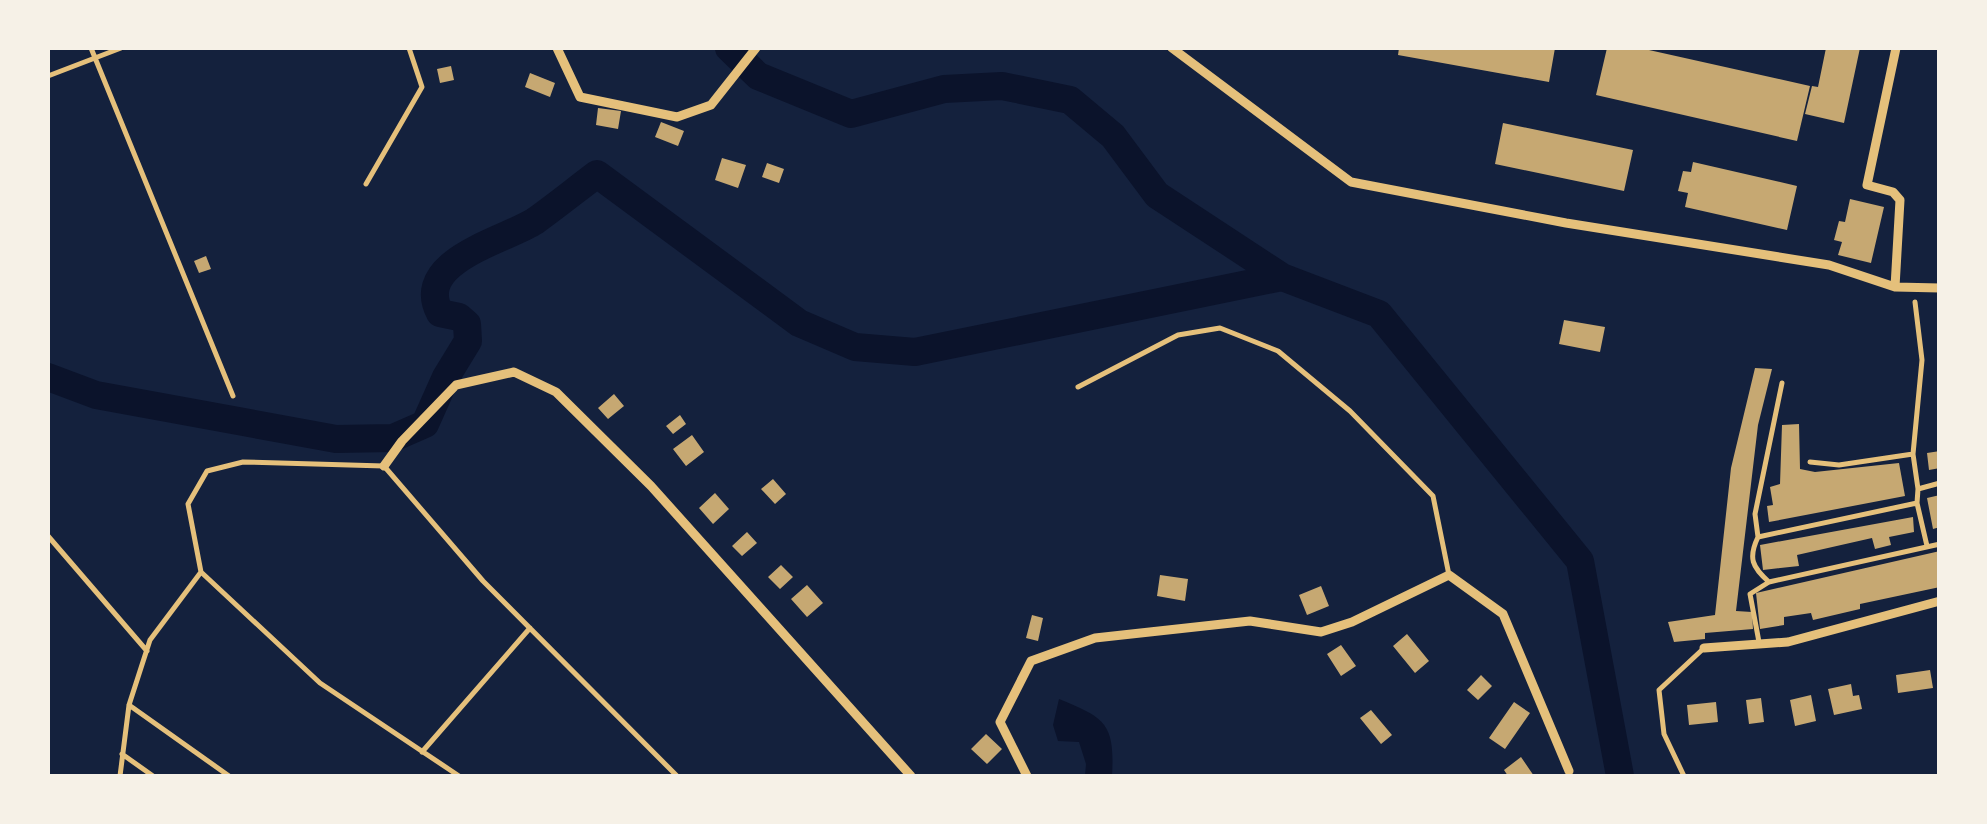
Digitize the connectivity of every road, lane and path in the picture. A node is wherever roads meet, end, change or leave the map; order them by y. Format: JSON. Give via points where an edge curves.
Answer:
{"nodes":[{"id":1,"x":91,"y":48,"type":"edge"},
{"id":2,"x":120,"y":48,"type":"edge"},
{"id":3,"x":409,"y":48,"type":"edge"},
{"id":4,"x":557,"y":48,"type":"edge"},
{"id":5,"x":756,"y":48,"type":"edge"},
{"id":6,"x":1172,"y":48,"type":"edge"},
{"id":7,"x":1896,"y":48,"type":"edge"},
{"id":8,"x":94,"y":56,"type":"junction"},
{"id":9,"x":48,"y":76,"type":"edge"},
{"id":10,"x":366,"y":184,"type":"dead end"},
{"id":11,"x":1896,"y":288,"type":"junction"},
{"id":12,"x":1940,"y":288,"type":"edge"},
{"id":13,"x":1915,"y":302,"type":"dead end"},
{"id":14,"x":1782,"y":383,"type":"dead end"},
{"id":15,"x":1078,"y":387,"type":"dead end"},
{"id":16,"x":233,"y":396,"type":"dead end"},
{"id":17,"x":1913,"y":454,"type":"junction"},
{"id":18,"x":1810,"y":462,"type":"dead end"},
{"id":19,"x":384,"y":466,"type":"junction"},
{"id":20,"x":1940,"y":484,"type":"edge"},
{"id":21,"x":1918,"y":489,"type":"junction"},
{"id":22,"x":1917,"y":503,"type":"junction"},
{"id":23,"x":48,"y":536,"type":"edge"},
{"id":24,"x":1758,"y":537,"type":"junction"},
{"id":25,"x":1940,"y":544,"type":"edge"},
{"id":26,"x":1928,"y":546,"type":"junction"},
{"id":27,"x":201,"y":572,"type":"junction"},
{"id":28,"x":1449,"y":576,"type":"junction"},
{"id":29,"x":1768,"y":582,"type":"junction"},
{"id":30,"x":1940,"y":601,"type":"edge"},
{"id":31,"x":530,"y":628,"type":"junction"},
{"id":32,"x":1760,"y":645,"type":"junction"},
{"id":33,"x":1704,"y":648,"type":"joint"},
{"id":34,"x":147,"y":651,"type":"junction"},
{"id":35,"x":129,"y":705,"type":"junction"},
{"id":36,"x":422,"y":752,"type":"junction"},
{"id":37,"x":122,"y":754,"type":"junction"},
{"id":38,"x":1570,"y":774,"type":"edge"},
{"id":39,"x":120,"y":776,"type":"edge"},
{"id":40,"x":153,"y":776,"type":"edge"},
{"id":41,"x":229,"y":776,"type":"edge"},
{"id":42,"x":459,"y":776,"type":"edge"},
{"id":43,"x":676,"y":776,"type":"edge"},
{"id":44,"x":911,"y":776,"type":"edge"},
{"id":45,"x":1027,"y":776,"type":"edge"},
{"id":46,"x":1684,"y":776,"type":"edge"}],
"edges":[{"from":1,"to":8,"type":"lane"},
{"from":2,"to":8,"type":"lane"},
{"from":3,"to":10,"type":"lane","via":[[422,87]]},
{"from":4,"to":5,"type":"street","via":[[580,96],[677,118],[711,105]]},
{"from":6,"to":11,"type":"street","via":[[1351,182],[1829,265]]},
{"from":7,"to":11,"type":"street","via":[[1868,185],[1900,200]]},
{"from":8,"to":9,"type":"lane"},
{"from":8,"to":16,"type":"lane"},
{"from":11,"to":12,"type":"street"},
{"from":13,"to":17,"type":"lane","via":[[1922,360]]},
{"from":14,"to":24,"type":"lane","via":[[1755,514]]},
{"from":15,"to":28,"type":"lane","via":[[1178,334],[1220,328],[1278,351],[1350,411],[1432,496]]},
{"from":17,"to":18,"type":"lane","via":[[1839,465]]},
{"from":17,"to":21,"type":"lane"},
{"from":19,"to":27,"type":"lane","via":[[243,462],[207,471],[188,504]]},
{"from":19,"to":31,"type":"lane"},
{"from":19,"to":44,"type":"street","via":[[456,385],[514,372],[556,392],[651,486]]},
{"from":20,"to":21,"type":"lane"},
{"from":21,"to":22,"type":"lane"},
{"from":22,"to":24,"type":"lane"},
{"from":22,"to":26,"type":"lane"},
{"from":23,"to":34,"type":"lane"},
{"from":24,"to":29,"type":"lane","via":[[1751,552],[1754,568]]},
{"from":25,"to":26,"type":"lane"},
{"from":26,"to":29,"type":"lane"},
{"from":27,"to":34,"type":"lane"},
{"from":27,"to":36,"type":"lane","via":[[320,683]]},
{"from":28,"to":38,"type":"street","via":[[1503,614]]},
{"from":28,"to":45,"type":"street","via":[[1321,632],[1250,622],[1095,638],[1031,661],[1000,722]]},
{"from":29,"to":32,"type":"lane","via":[[1750,594]]},
{"from":30,"to":32,"type":"street"},
{"from":31,"to":36,"type":"lane"},
{"from":31,"to":43,"type":"lane"},
{"from":32,"to":33,"type":"street"},
{"from":33,"to":46,"type":"lane","via":[[1658,690],[1664,734]]},
{"from":34,"to":35,"type":"lane"},
{"from":35,"to":37,"type":"lane"},
{"from":35,"to":41,"type":"lane"},
{"from":36,"to":42,"type":"lane"},
{"from":37,"to":39,"type":"lane"},
{"from":37,"to":40,"type":"lane"}]}
